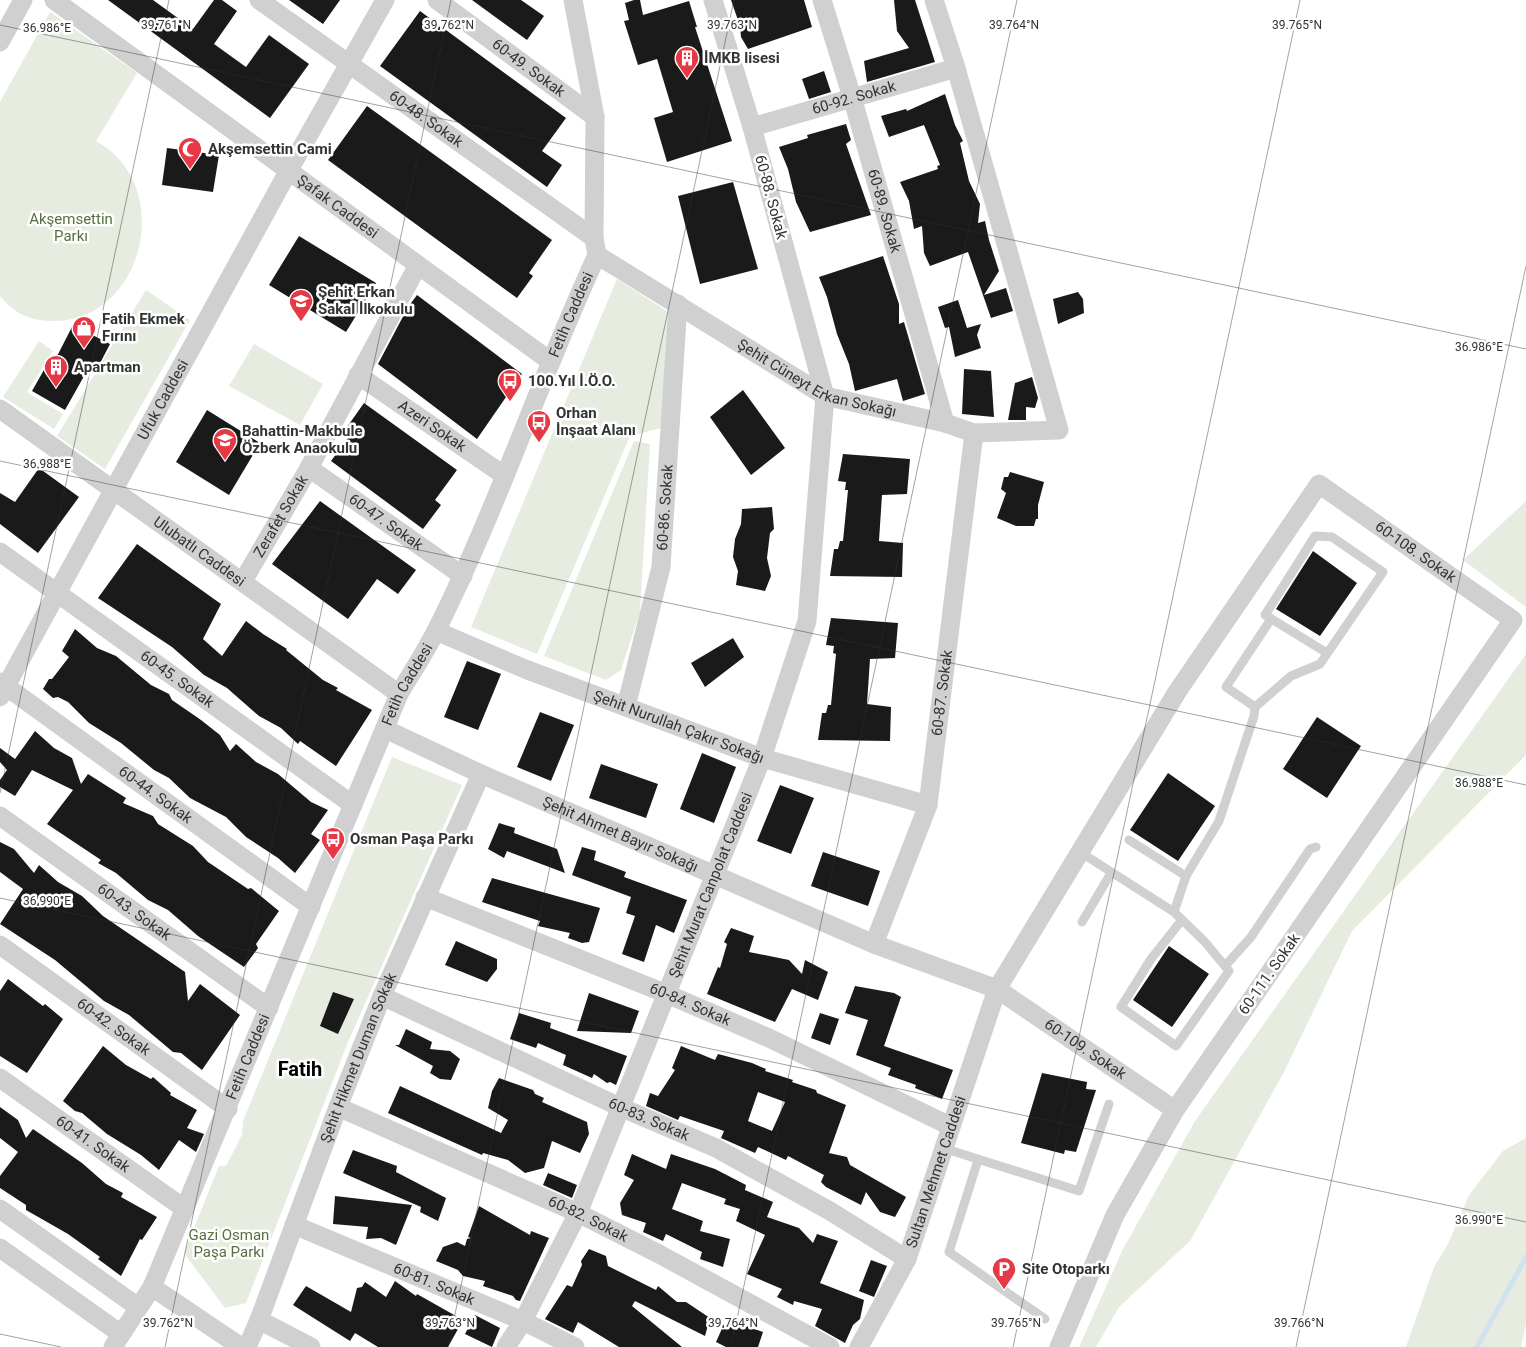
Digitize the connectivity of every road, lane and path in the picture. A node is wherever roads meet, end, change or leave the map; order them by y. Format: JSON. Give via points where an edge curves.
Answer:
{"nodes":[{"id":1,"x":23,"y":0,"type":"edge"},
{"id":2,"x":54,"y":0,"type":"edge"},
{"id":3,"x":259,"y":0,"type":"edge"},
{"id":4,"x":385,"y":0,"type":"edge"},
{"id":5,"x":437,"y":0,"type":"edge"},
{"id":6,"x":573,"y":0,"type":"edge"},
{"id":7,"x":713,"y":0,"type":"edge"},
{"id":8,"x":822,"y":0,"type":"edge"},
{"id":9,"x":934,"y":0,"type":"edge"},
{"id":10,"x":0,"y":42,"type":"edge"},
{"id":11,"x":348,"y":64,"type":"junction"},
{"id":12,"x":956,"y":68,"type":"junction"},
{"id":13,"x":852,"y":97,"type":"junction"},
{"id":14,"x":595,"y":117,"type":"junction"},
{"id":15,"x":752,"y":128,"type":"junction"},
{"id":16,"x":289,"y":170,"type":"junction"},
{"id":17,"x":596,"y":247,"type":"junction"},
{"id":18,"x":418,"y":266,"type":"junction"},
{"id":19,"x":678,"y":304,"type":"junction"},
{"id":20,"x":550,"y":361,"type":"junction"},
{"id":21,"x":358,"y":375,"type":"junction"},
{"id":22,"x":825,"y":396,"type":"junction"},
{"id":23,"x":0,"y":409,"type":"edge"},
{"id":24,"x":945,"y":423,"type":"junction"},
{"id":25,"x":974,"y":433,"type":"junction"},
{"id":26,"x":309,"y":468,"type":"junction"},
{"id":27,"x":505,"y":476,"type":"junction"},
{"id":28,"x":1319,"y":484,"type":"joint"},
{"id":29,"x":113,"y":489,"type":"junction"},
{"id":30,"x":0,"y":552,"type":"edge"},
{"id":31,"x":463,"y":576,"type":"junction"},
{"id":32,"x":243,"y":581,"type":"junction"},
{"id":33,"x":58,"y":593,"type":"junction"},
{"id":34,"x":1271,"y":619,"type":"junction"},
{"id":35,"x":1513,"y":620,"type":"joint"},
{"id":36,"x":436,"y":631,"type":"junction"},
{"id":37,"x":1328,"y":653,"type":"junction"},
{"id":38,"x":2,"y":689,"type":"edge"},
{"id":39,"x":399,"y":694,"type":"junction"},
{"id":40,"x":626,"y":707,"type":"junction"},
{"id":41,"x":1255,"y":707,"type":"junction"},
{"id":42,"x":385,"y":729,"type":"junction"},
{"id":43,"x":762,"y":758,"type":"junction"},
{"id":44,"x":481,"y":774,"type":"junction"},
{"id":45,"x":353,"y":805,"type":"junction"},
{"id":46,"x":928,"y":805,"type":"junction"},
{"id":47,"x":0,"y":816,"type":"edge"},
{"id":48,"x":1129,"y":840,"type":"dead end"},
{"id":49,"x":1316,"y":847,"type":"dead end"},
{"id":50,"x":1080,"y":852,"type":"junction"},
{"id":51,"x":1111,"y":873,"type":"junction"},
{"id":52,"x":716,"y":876,"type":"junction"},
{"id":53,"x":1186,"y":876,"type":"junction"},
{"id":54,"x":425,"y":897,"type":"junction"},
{"id":55,"x":311,"y":906,"type":"junction"},
{"id":56,"x":1174,"y":912,"type":"junction"},
{"id":57,"x":1181,"y":921,"type":"junction"},
{"id":58,"x":1082,"y":922,"type":"dead end"},
{"id":59,"x":874,"y":944,"type":"junction"},
{"id":60,"x":0,"y":945,"type":"edge"},
{"id":61,"x":1225,"y":966,"type":"junction"},
{"id":62,"x":997,"y":989,"type":"junction"},
{"id":63,"x":667,"y":994,"type":"junction"},
{"id":64,"x":382,"y":996,"type":"junction"},
{"id":65,"x":269,"y":1008,"type":"junction"},
{"id":66,"x":0,"y":1078,"type":"edge"},
{"id":67,"x":1109,"y":1104,"type":"dead end"},
{"id":68,"x":338,"y":1107,"type":"junction"},
{"id":69,"x":620,"y":1107,"type":"junction"},
{"id":70,"x":228,"y":1109,"type":"junction"},
{"id":71,"x":1175,"y":1110,"type":"junction"},
{"id":72,"x":950,"y":1126,"type":"junction"},
{"id":73,"x":943,"y":1148,"type":"junction"},
{"id":74,"x":978,"y":1160,"type":"junction"},
{"id":75,"x":185,"y":1209,"type":"junction"},
{"id":76,"x":0,"y":1210,"type":"edge"},
{"id":77,"x":578,"y":1213,"type":"junction"},
{"id":78,"x":294,"y":1225,"type":"junction"},
{"id":79,"x":0,"y":1248,"type":"edge"},
{"id":80,"x":907,"y":1259,"type":"junction"},
{"id":81,"x":152,"y":1287,"type":"junction"},
{"id":82,"x":138,"y":1307,"type":"junction"},
{"id":83,"x":1045,"y":1319,"type":"dead end"},
{"id":84,"x":259,"y":1320,"type":"junction"},
{"id":85,"x":523,"y":1321,"type":"junction"},
{"id":86,"x":117,"y":1340,"type":"edge"},
{"id":87,"x":241,"y":1347,"type":"edge"},
{"id":88,"x":247,"y":1347,"type":"edge"},
{"id":89,"x":311,"y":1347,"type":"edge"},
{"id":90,"x":506,"y":1347,"type":"edge"},
{"id":91,"x":575,"y":1347,"type":"edge"},
{"id":92,"x":830,"y":1347,"type":"edge"},
{"id":93,"x":859,"y":1347,"type":"edge"},
{"id":94,"x":1059,"y":1347,"type":"edge"}],
"edges":[{"from":1,"to":10,"type":"street"},
{"from":2,"to":16,"type":"street","name":"Şafak Caddesi"},
{"from":3,"to":11,"type":"street","name":"60-48. Sokak"},
{"from":4,"to":11,"type":"street","name":"Ufuk Caddesi"},
{"from":5,"to":14,"type":"street","name":"60-49. Sokak"},
{"from":6,"to":14,"type":"street","name":"Fetih Caddesi"},
{"from":7,"to":15,"type":"street","name":"60-88. Sokak"},
{"from":8,"to":13,"type":"street","name":"60-89. Sokak"},
{"from":9,"to":12,"type":"street"},
{"from":11,"to":16,"type":"street","name":"Ufuk Caddesi"},
{"from":11,"to":17,"type":"street","name":"60-48. Sokak"},
{"from":12,"to":13,"type":"street","name":"60-92. Sokak"},
{"from":12,"to":25,"type":"street","name":"Şehit Cüneyt Erkan Sokağı","via":[[1059,430]]},
{"from":13,"to":15,"type":"street","name":"60-92. Sokak"},
{"from":13,"to":24,"type":"street","name":"60-89. Sokak"},
{"from":14,"to":17,"type":"street","name":"Fetih Caddesi"},
{"from":15,"to":22,"type":"street","name":"60-88. Sokak"},
{"from":16,"to":18,"type":"street","name":"Şafak Caddesi"},
{"from":16,"to":29,"type":"street","name":"Ufuk Caddesi"},
{"from":17,"to":19,"type":"street","name":"Şehit Cüneyt Erkan Sokağı"},
{"from":17,"to":20,"type":"street","name":"Fetih Caddesi"},
{"from":18,"to":20,"type":"street","name":"Şafak Caddesi"},
{"from":18,"to":21,"type":"street","name":"Zerafet Sokak"},
{"from":19,"to":22,"type":"street","name":"Şehit Cüneyt Erkan Sokağı"},
{"from":19,"to":40,"type":"street","name":"60-86. Sokak","via":[[661,568]]},
{"from":20,"to":27,"type":"street","name":"Fetih Caddesi"},
{"from":21,"to":26,"type":"street","name":"Zerafet Sokak"},
{"from":21,"to":27,"type":"street","name":"Azeri Sokak"},
{"from":22,"to":24,"type":"street","name":"Şehit Cüneyt Erkan Sokağı"},
{"from":22,"to":43,"type":"street","name":"Şehit Murat Canpolat Caddesi","via":[[808,621]]},
{"from":23,"to":29,"type":"street","name":"Ulubatlı Caddesi"},
{"from":24,"to":25,"type":"street","name":"Şehit Cüneyt Erkan Sokağı"},
{"from":25,"to":46,"type":"street","name":"60-87. Sokak"},
{"from":26,"to":31,"type":"street","name":"60-47. Sokak"},
{"from":26,"to":32,"type":"street","name":"Zerafet Sokak"},
{"from":27,"to":31,"type":"street","name":"Fetih Caddesi"},
{"from":28,"to":35,"type":"street","name":"60-108. Sokak"},
{"from":28,"to":50,"type":"street","name":"Sultan Mehmet Caddesi","via":[[1178,692]]},
{"from":29,"to":32,"type":"street","name":"Ulubatlı Caddesi"},
{"from":29,"to":33,"type":"street","name":"Ufuk Caddesi"},
{"from":30,"to":33,"type":"street","name":"60-45. Sokak"},
{"from":31,"to":36,"type":"street","name":"Fetih Caddesi"},
{"from":32,"to":39,"type":"street","name":"Ulubatlı Caddesi"},
{"from":33,"to":38,"type":"street","name":"Ufuk Caddesi"},
{"from":33,"to":45,"type":"street","name":"60-45. Sokak"},
{"from":34,"to":37,"type":"lane"},
{"from":34,"to":37,"type":"lane","via":[[1265,616],[1316,536],[1332,537],[1383,572]]},
{"from":34,"to":41,"type":"lane","via":[[1226,688]]},
{"from":35,"to":71,"type":"street","name":"60-111. Sokak"},
{"from":36,"to":39,"type":"street","name":"Fetih Caddesi"},
{"from":36,"to":40,"type":"street","name":"Şehit Nurullah Çakır Sokağı"},
{"from":37,"to":41,"type":"lane","via":[[1320,664],[1291,676]]},
{"from":38,"to":55,"type":"street","name":"60-44. Sokak"},
{"from":39,"to":42,"type":"street","name":"Fetih Caddesi"},
{"from":40,"to":43,"type":"street","name":"Şehit Nurullah Çakır Sokağı"},
{"from":41,"to":53,"type":"lane","via":[[1219,821]]},
{"from":42,"to":44,"type":"street","name":"Şehit Ahmet Bayır Sokağı"},
{"from":42,"to":45,"type":"street","name":"Fetih Caddesi"},
{"from":43,"to":46,"type":"street","name":"Şehit Nurullah Çakır Sokağı"},
{"from":43,"to":52,"type":"street","name":"Şehit Murat Canpolat Caddesi"},
{"from":44,"to":52,"type":"street","name":"Şehit Ahmet Bayır Sokağı"},
{"from":44,"to":54,"type":"street","name":"Şehit Hikmet Duman Sokak"},
{"from":45,"to":55,"type":"street","name":"Fetih Caddesi"},
{"from":46,"to":59,"type":"street","name":"60-87. Sokak"},
{"from":47,"to":65,"type":"street","name":"60-43. Sokak"},
{"from":48,"to":53,"type":"lane"},
{"from":49,"to":61,"type":"lane","via":[[1310,849],[1252,937]]},
{"from":50,"to":51,"type":"lane"},
{"from":50,"to":62,"type":"street","name":"Sultan Mehmet Caddesi"},
{"from":51,"to":56,"type":"lane"},
{"from":51,"to":58,"type":"lane"},
{"from":52,"to":59,"type":"street","name":"Şehit Ahmet Bayır Sokağı"},
{"from":52,"to":63,"type":"street","name":"Şehit Murat Canpolat Caddesi"},
{"from":53,"to":56,"type":"lane"},
{"from":54,"to":63,"type":"street","name":"60-84. Sokak"},
{"from":54,"to":64,"type":"street","name":"Şehit Hikmet Duman Sokak"},
{"from":55,"to":65,"type":"street","name":"Fetih Caddesi"},
{"from":56,"to":57,"type":"lane"},
{"from":57,"to":61,"type":"lane","via":[[1206,942]]},
{"from":57,"to":61,"type":"lane","via":[[1151,959],[1121,1007],[1176,1046],[1229,971]]},
{"from":59,"to":62,"type":"street","name":"Şehit Ahmet Bayır Sokağı"},
{"from":60,"to":70,"type":"street","name":"60-42. Sokak"},
{"from":62,"to":71,"type":"street","name":"60-109. Sokak"},
{"from":62,"to":72,"type":"street","name":"Sultan Mehmet Caddesi"},
{"from":63,"to":69,"type":"street","name":"Şehit Murat Canpolat Caddesi"},
{"from":63,"to":72,"type":"street","name":"60-84. Sokak","via":[[769,1038]]},
{"from":64,"to":68,"type":"street","name":"Şehit Hikmet Duman Sokak"},
{"from":64,"to":69,"type":"street","name":"60-83. Sokak"},
{"from":65,"to":70,"type":"street","name":"Fetih Caddesi"},
{"from":66,"to":75,"type":"street","name":"60-41. Sokak"},
{"from":67,"to":74,"type":"lane","via":[[1079,1191]]},
{"from":68,"to":77,"type":"street","name":"60-82. Sokak"},
{"from":68,"to":78,"type":"street","name":"Şehit Hikmet Duman Sokak"},
{"from":69,"to":77,"type":"street","name":"Şehit Murat Canpolat Caddesi"},
{"from":69,"to":80,"type":"street","name":"60-83. Sokak","via":[[716,1148],[830,1211]]},
{"from":70,"to":75,"type":"street","name":"Fetih Caddesi"},
{"from":71,"to":94,"type":"street","name":"60-111. Sokak","via":[[1115,1214]]},
{"from":72,"to":73,"type":"street","name":"Sultan Mehmet Caddesi"},
{"from":73,"to":74,"type":"lane"},
{"from":73,"to":80,"type":"street","name":"Sultan Mehmet Caddesi"},
{"from":74,"to":83,"type":"lane","via":[[949,1252]]},
{"from":75,"to":81,"type":"street","name":"Fetih Caddesi"},
{"from":76,"to":82,"type":"street"},
{"from":77,"to":85,"type":"street","name":"Şehit Murat Canpolat Caddesi"},
{"from":77,"to":92,"type":"street","name":"60-82. Sokak"},
{"from":78,"to":84,"type":"street","name":"Şehit Hikmet Duman Sokak"},
{"from":78,"to":85,"type":"street","name":"60-81. Sokak"},
{"from":79,"to":86,"type":"street"},
{"from":80,"to":93,"type":"street","name":"Sultan Mehmet Caddesi"},
{"from":81,"to":82,"type":"street","name":"Fetih Caddesi"},
{"from":81,"to":87,"type":"street"},
{"from":82,"to":86,"type":"street","name":"Fetih Caddesi"},
{"from":84,"to":88,"type":"street","name":"Şehit Hikmet Duman Sokak"},
{"from":84,"to":89,"type":"street"},
{"from":85,"to":90,"type":"street","name":"Şehit Murat Canpolat Caddesi"},
{"from":85,"to":91,"type":"street","name":"60-81. Sokak"}]}
